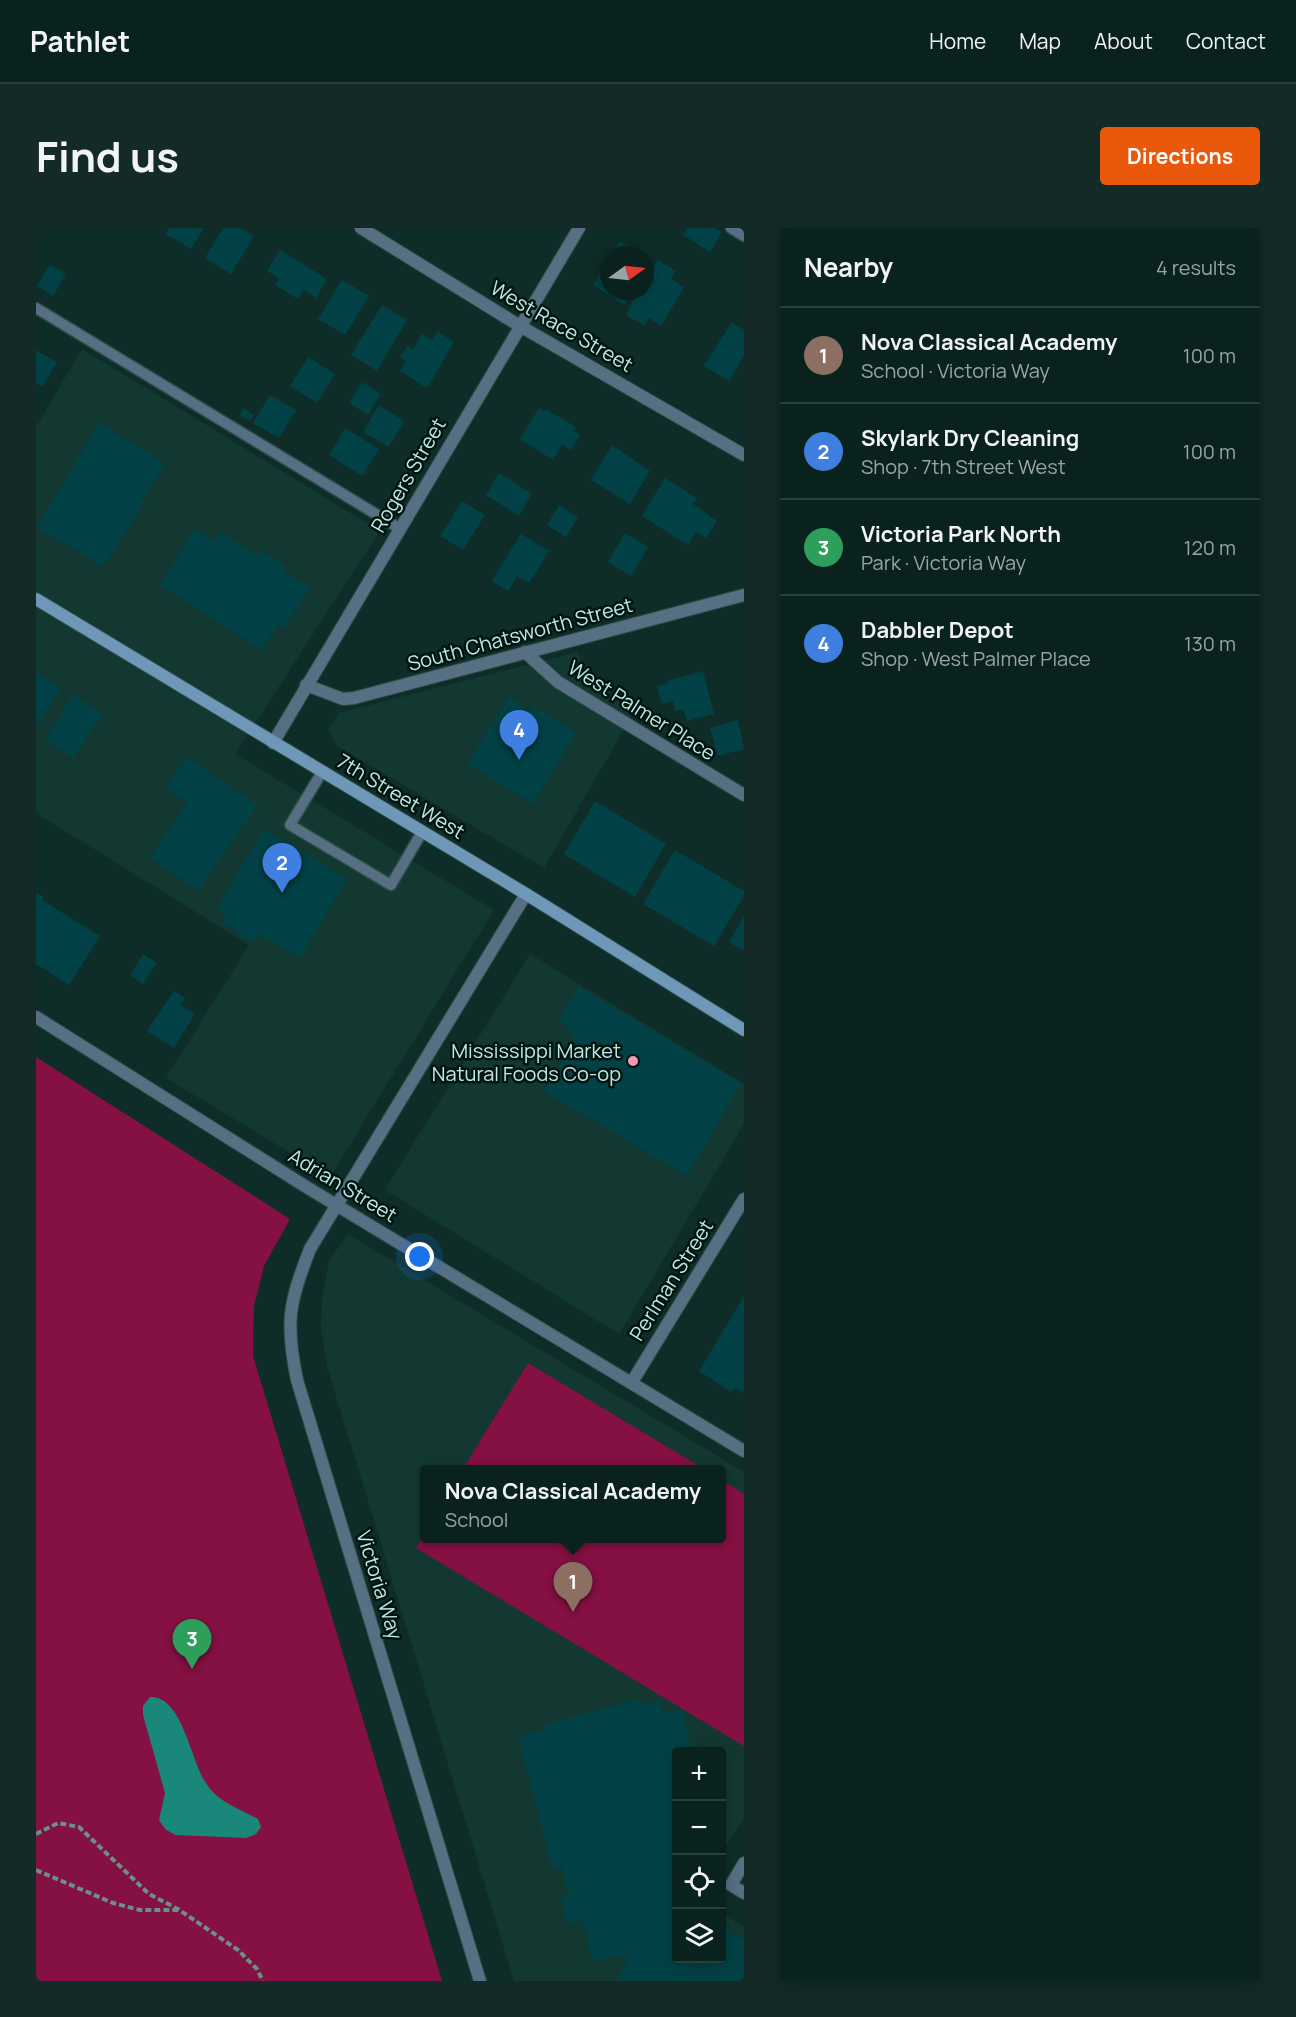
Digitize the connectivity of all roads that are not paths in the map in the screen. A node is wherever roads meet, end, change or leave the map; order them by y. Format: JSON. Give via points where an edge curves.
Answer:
{"nodes":[{"id":1,"x":361,"y":228,"type":"edge"},
{"id":2,"x":579,"y":228,"type":"edge"},
{"id":3,"x":731,"y":228,"type":"edge"},
{"id":4,"x":744,"y":236,"type":"edge"},
{"id":5,"x":36,"y":308,"type":"edge"},
{"id":6,"x":520,"y":326,"type":"junction"},
{"id":7,"x":744,"y":455,"type":"edge"},
{"id":8,"x":399,"y":528,"type":"junction"},
{"id":9,"x":744,"y":596,"type":"edge"},
{"id":10,"x":36,"y":599,"type":"edge"},
{"id":11,"x":525,"y":652,"type":"junction"},
{"id":12,"x":306,"y":686,"type":"junction"},
{"id":13,"x":273,"y":743,"type":"junction"},
{"id":14,"x":322,"y":772,"type":"junction"},
{"id":15,"x":744,"y":795,"type":"edge"},
{"id":16,"x":422,"y":832,"type":"junction"},
{"id":17,"x":526,"y":894,"type":"junction"},
{"id":18,"x":36,"y":1017,"type":"edge"},
{"id":19,"x":744,"y":1030,"type":"edge"},
{"id":20,"x":744,"y":1199,"type":"edge"},
{"id":21,"x":336,"y":1205,"type":"junction"},
{"id":22,"x":632,"y":1382,"type":"junction"},
{"id":23,"x":744,"y":1451,"type":"edge"},
{"id":24,"x":744,"y":1863,"type":"edge"},
{"id":25,"x":744,"y":1893,"type":"edge"},
{"id":26,"x":480,"y":1981,"type":"edge"}],
"edges":[{"from":1,"to":6,"type":"street","name":"West Race Street"},
{"from":2,"to":6,"type":"street","name":"Rogers Street"},
{"from":3,"to":4,"type":"lane"},
{"from":5,"to":8,"type":"lane"},
{"from":6,"to":7,"type":"street","name":"West Race Street"},
{"from":6,"to":8,"type":"street","name":"Rogers Street"},
{"from":8,"to":12,"type":"street","name":"Rogers Street"},
{"from":9,"to":11,"type":"street","name":"South Chatsworth Street"},
{"from":10,"to":13,"type":"main road","name":"7th Street West"},
{"from":11,"to":12,"type":"street","name":"South Chatsworth Street","via":[[354,698],[343,699]]},
{"from":11,"to":15,"type":"street","name":"West Palmer Place","via":[[558,682]]},
{"from":12,"to":13,"type":"street","name":"Rogers Street"},
{"from":13,"to":14,"type":"main road","name":"7th Street West"},
{"from":14,"to":16,"type":"main road","name":"7th Street West"},
{"from":14,"to":16,"type":"lane","via":[[290,825],[391,885]]},
{"from":16,"to":17,"type":"main road","name":"7th Street West"},
{"from":17,"to":19,"type":"main road","name":"7th Street West"},
{"from":17,"to":21,"type":"street","name":"Victoria Way"},
{"from":18,"to":21,"type":"street","name":"Adrian Street"},
{"from":20,"to":22,"type":"street","name":"Perlman Street"},
{"from":21,"to":22,"type":"street","name":"Adrian Street"},
{"from":21,"to":26,"type":"street","name":"Victoria Way","via":[[310,1249],[294,1289],[288,1318],[289,1343]]},
{"from":22,"to":23,"type":"street","name":"Adrian Street"},
{"from":24,"to":25,"type":"street","via":[[731,1885]]}]}
